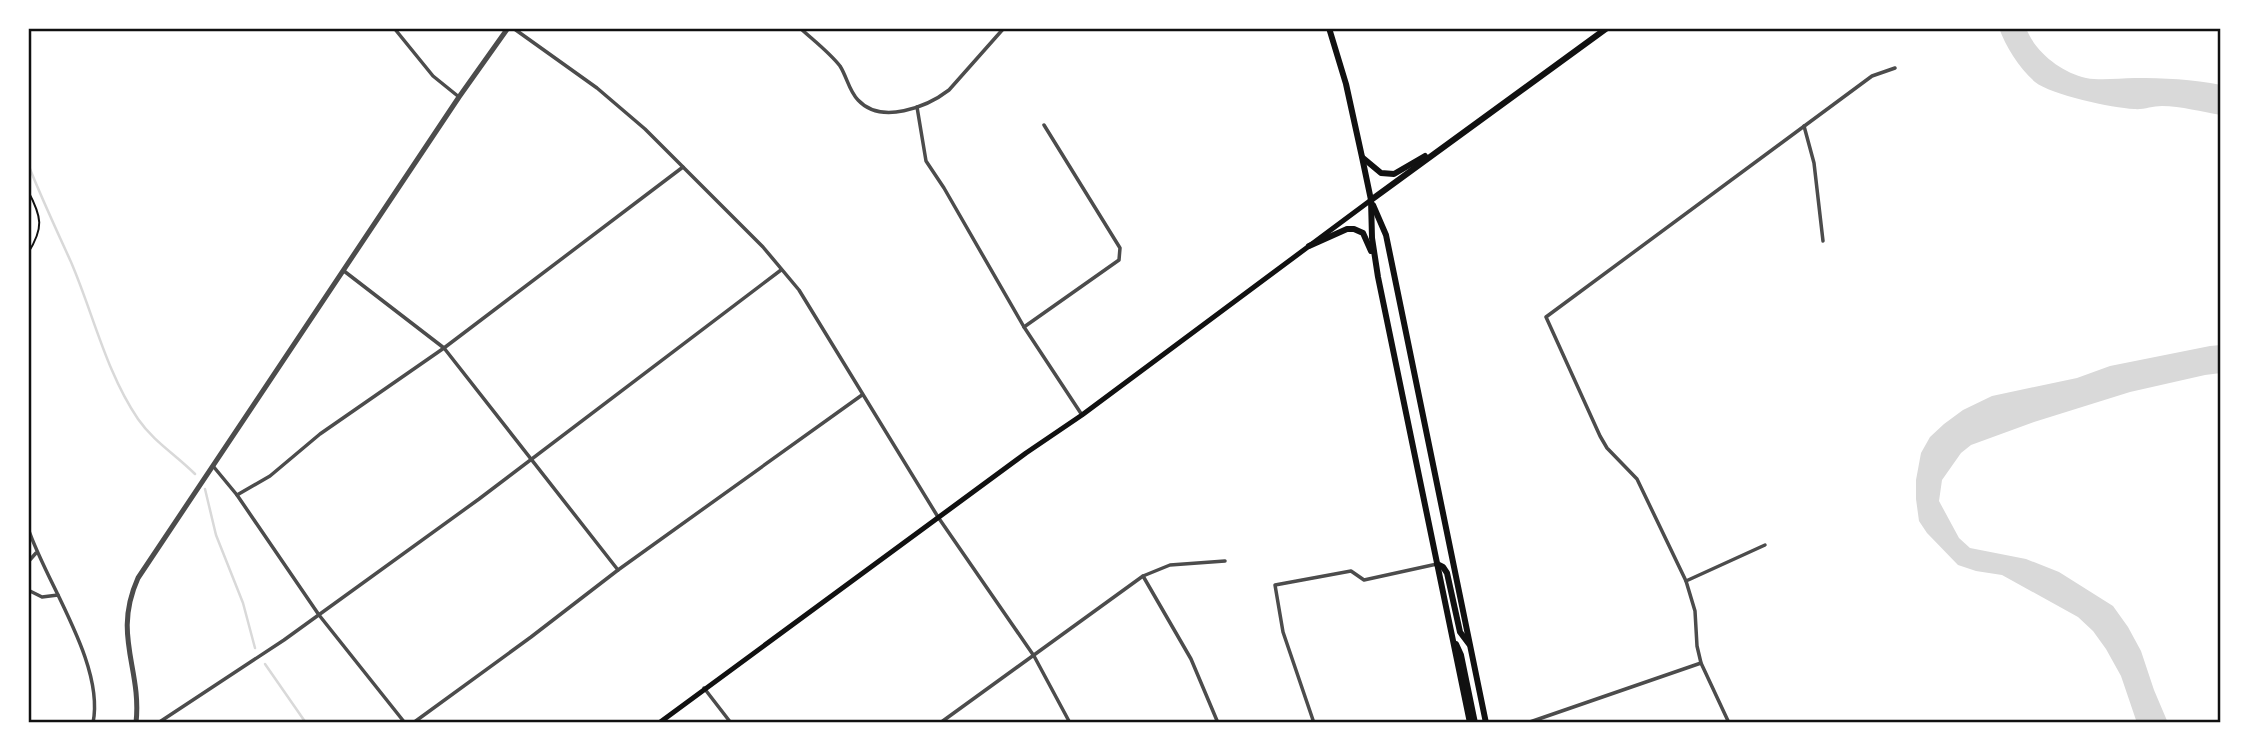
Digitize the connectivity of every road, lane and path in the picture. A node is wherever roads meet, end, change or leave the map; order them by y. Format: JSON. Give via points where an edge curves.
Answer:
{"nodes":[{"id":1,"x":394,"y":28,"type":"edge"},
{"id":2,"x":508,"y":28,"type":"edge"},
{"id":3,"x":513,"y":28,"type":"edge"},
{"id":4,"x":800,"y":28,"type":"edge"},
{"id":5,"x":1004,"y":28,"type":"edge"},
{"id":6,"x":1329,"y":28,"type":"edge"},
{"id":7,"x":1607,"y":28,"type":"edge"},
{"id":8,"x":1895,"y":68,"type":"dead end"},
{"id":9,"x":459,"y":97,"type":"junction"},
{"id":10,"x":917,"y":107,"type":"junction"},
{"id":11,"x":1044,"y":125,"type":"dead end"},
{"id":12,"x":1804,"y":126,"type":"junction"},
{"id":13,"x":1445,"y":145,"type":"junction"},
{"id":14,"x":1362,"y":157,"type":"junction"},
{"id":15,"x":684,"y":167,"type":"junction"},
{"id":16,"x":28,"y":191,"type":"edge"},
{"id":17,"x":1371,"y":201,"type":"junction"},
{"id":18,"x":1823,"y":240,"type":"dead end"},
{"id":19,"x":1309,"y":246,"type":"junction"},
{"id":20,"x":28,"y":253,"type":"edge"},
{"id":21,"x":781,"y":270,"type":"junction"},
{"id":22,"x":344,"y":271,"type":"junction"},
{"id":23,"x":1378,"y":277,"type":"junction"},
{"id":24,"x":1024,"y":327,"type":"junction"},
{"id":25,"x":444,"y":348,"type":"junction"},
{"id":26,"x":862,"y":395,"type":"junction"},
{"id":27,"x":1082,"y":415,"type":"junction"},
{"id":28,"x":531,"y":458,"type":"junction"},
{"id":29,"x":213,"y":466,"type":"junction"},
{"id":30,"x":237,"y":495,"type":"junction"},
{"id":31,"x":937,"y":517,"type":"junction"},
{"id":32,"x":28,"y":528,"type":"edge"},
{"id":33,"x":1765,"y":545,"type":"dead end"},
{"id":34,"x":36,"y":552,"type":"junction"},
{"id":35,"x":1224,"y":561,"type":"dead end"},
{"id":36,"x":28,"y":562,"type":"edge"},
{"id":37,"x":1437,"y":564,"type":"junction"},
{"id":38,"x":618,"y":570,"type":"junction"},
{"id":39,"x":1143,"y":576,"type":"junction"},
{"id":40,"x":1686,"y":581,"type":"junction"},
{"id":41,"x":28,"y":590,"type":"edge"},
{"id":42,"x":58,"y":596,"type":"junction"},
{"id":43,"x":319,"y":615,"type":"junction"},
{"id":44,"x":1452,"y":636,"type":"junction"},
{"id":45,"x":1471,"y":646,"type":"junction"},
{"id":46,"x":1034,"y":656,"type":"junction"},
{"id":47,"x":1701,"y":663,"type":"junction"},
{"id":48,"x":704,"y":688,"type":"junction"},
{"id":49,"x":93,"y":723,"type":"edge"},
{"id":50,"x":136,"y":723,"type":"edge"},
{"id":51,"x":158,"y":723,"type":"edge"},
{"id":52,"x":405,"y":723,"type":"edge"},
{"id":53,"x":413,"y":723,"type":"edge"},
{"id":54,"x":659,"y":723,"type":"edge"},
{"id":55,"x":731,"y":723,"type":"edge"},
{"id":56,"x":940,"y":723,"type":"edge"},
{"id":57,"x":1070,"y":723,"type":"edge"},
{"id":58,"x":1218,"y":723,"type":"edge"},
{"id":59,"x":1314,"y":723,"type":"edge"},
{"id":60,"x":1469,"y":723,"type":"edge"},
{"id":61,"x":1475,"y":723,"type":"edge"},
{"id":62,"x":1486,"y":723,"type":"edge"},
{"id":63,"x":1527,"y":723,"type":"edge"},
{"id":64,"x":1729,"y":723,"type":"edge"}],
"edges":[{"from":1,"to":9,"type":"street","via":[[433,76]]},
{"from":2,"to":9,"type":"street"},
{"from":3,"to":15,"type":"street","via":[[597,88]]},
{"from":4,"to":10,"type":"street","via":[[838,63],[862,104],[886,113]]},
{"from":5,"to":10,"type":"street","via":[[949,90]]},
{"from":6,"to":14,"type":"main road"},
{"from":7,"to":13,"type":"main road"},
{"from":8,"to":12,"type":"street","via":[[1872,76]]},
{"from":9,"to":22,"type":"street"},
{"from":10,"to":24,"type":"street","via":[[926,161]]},
{"from":11,"to":24,"type":"street","via":[[1120,248],[1119,260]]},
{"from":12,"to":18,"type":"street","via":[[1814,163]]},
{"from":12,"to":40,"type":"street","via":[[1546,317],[1600,436],[1637,479]]},
{"from":13,"to":14,"type":"main road","via":[[1394,174],[1381,173]]},
{"from":13,"to":17,"type":"main road"},
{"from":14,"to":17,"type":"main road"},
{"from":15,"to":21,"type":"street"},
{"from":15,"to":25,"type":"street"},
{"from":16,"to":20,"type":"path","via":[[41,225]]},
{"from":17,"to":19,"type":"main road"},
{"from":17,"to":23,"type":"main road"},
{"from":17,"to":45,"type":"main road","via":[[1386,235]]},
{"from":19,"to":23,"type":"main road","via":[[1347,229],[1359,230],[1367,239]]},
{"from":19,"to":27,"type":"main road"},
{"from":21,"to":26,"type":"street","via":[[799,290]]},
{"from":21,"to":28,"type":"street"},
{"from":22,"to":25,"type":"street"},
{"from":22,"to":29,"type":"street"},
{"from":23,"to":37,"type":"main road"},
{"from":24,"to":27,"type":"street"},
{"from":25,"to":28,"type":"street"},
{"from":25,"to":30,"type":"street","via":[[320,434],[270,476]]},
{"from":26,"to":31,"type":"street"},
{"from":26,"to":38,"type":"street"},
{"from":27,"to":31,"type":"main road"},
{"from":28,"to":38,"type":"street"},
{"from":28,"to":43,"type":"street"},
{"from":29,"to":30,"type":"street"},
{"from":29,"to":50,"type":"street","via":[[130,595],[126,629]]},
{"from":30,"to":43,"type":"street"},
{"from":31,"to":46,"type":"street"},
{"from":31,"to":48,"type":"main road"},
{"from":32,"to":34,"type":"street"},
{"from":33,"to":40,"type":"street"},
{"from":34,"to":36,"type":"street"},
{"from":34,"to":42,"type":"street"},
{"from":35,"to":39,"type":"street","via":[[1170,565]]},
{"from":37,"to":44,"type":"main road"},
{"from":37,"to":45,"type":"main road","via":[[1447,573],[1460,632]]},
{"from":37,"to":59,"type":"street","via":[[1364,580],[1351,571],[1275,585],[1283,632]]},
{"from":38,"to":53,"type":"street"},
{"from":39,"to":46,"type":"street"},
{"from":39,"to":58,"type":"street","via":[[1191,659]]},
{"from":40,"to":47,"type":"street"},
{"from":41,"to":42,"type":"street","via":[[42,597]]},
{"from":42,"to":49,"type":"street","via":[[91,678]]},
{"from":43,"to":51,"type":"street"},
{"from":43,"to":52,"type":"street"},
{"from":44,"to":60,"type":"main road"},
{"from":44,"to":61,"type":"main road","via":[[1461,655]]},
{"from":45,"to":62,"type":"main road"},
{"from":46,"to":56,"type":"street"},
{"from":46,"to":57,"type":"street"},
{"from":47,"to":63,"type":"street"},
{"from":47,"to":64,"type":"street"},
{"from":48,"to":54,"type":"main road"},
{"from":48,"to":55,"type":"street"}]}
